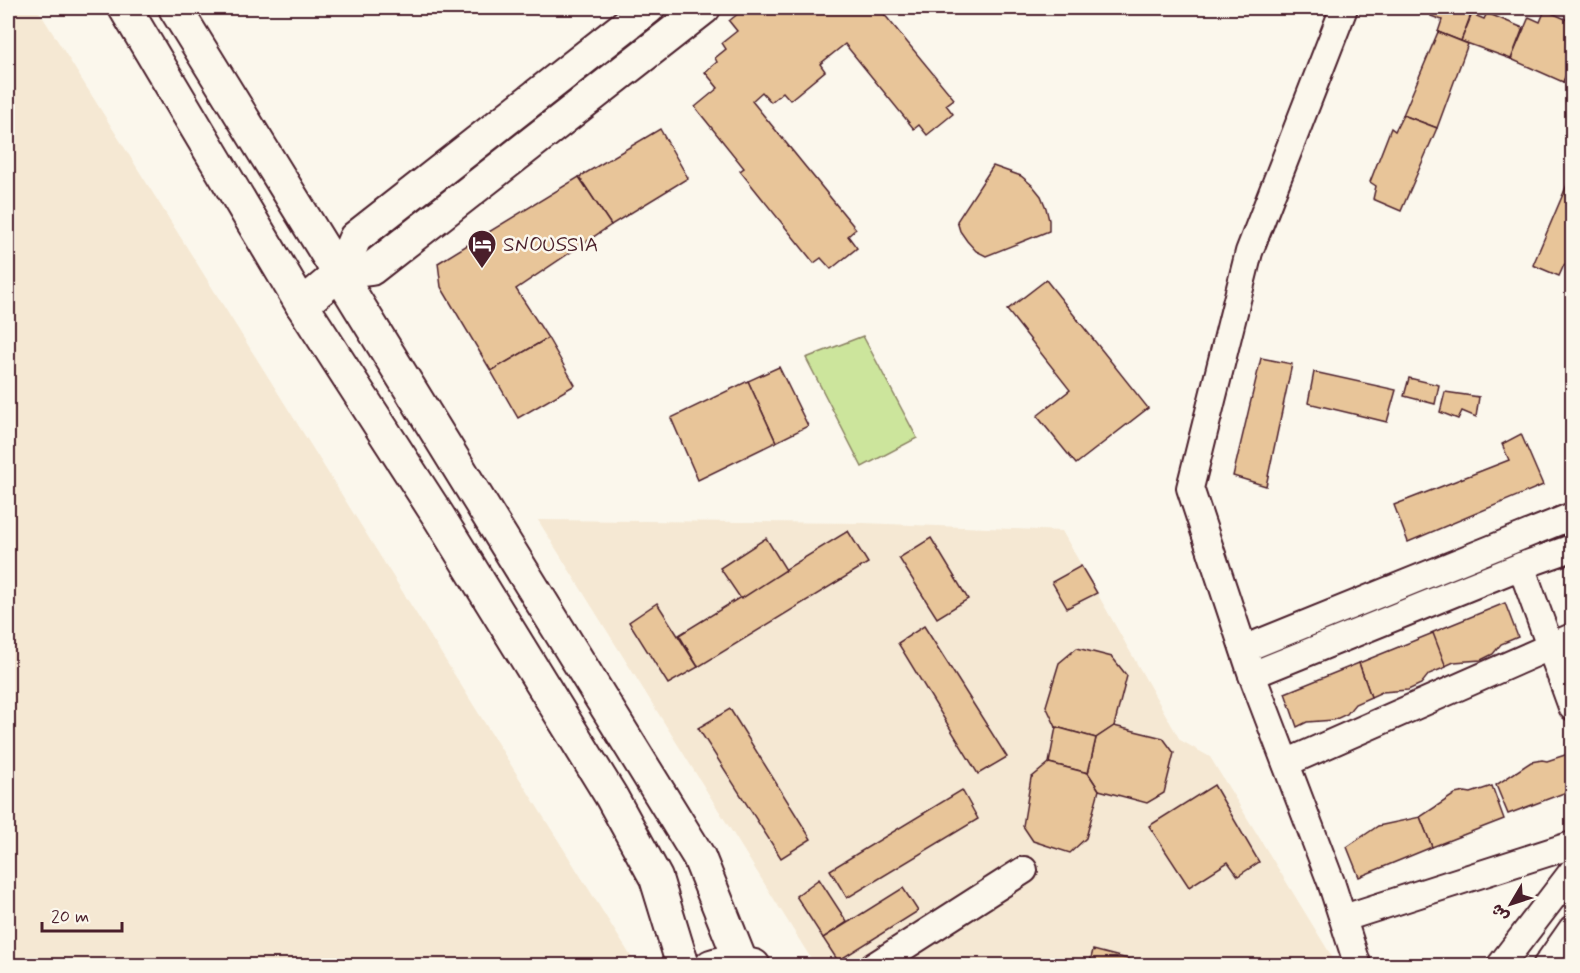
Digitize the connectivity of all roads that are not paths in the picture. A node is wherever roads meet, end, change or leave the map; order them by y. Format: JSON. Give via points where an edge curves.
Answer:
{"nodes":[{"id":1,"x":125,"y":8,"type":"edge"},
{"id":2,"x":176,"y":8,"type":"edge"},
{"id":3,"x":648,"y":8,"type":"edge"},
{"id":4,"x":704,"y":8,"type":"edge"},
{"id":5,"x":1344,"y":8,"type":"edge"},
{"id":6,"x":340,"y":273,"type":"junction"},
{"id":7,"x":302,"y":305,"type":"junction"},
{"id":8,"x":1572,"y":516,"type":"edge"},
{"id":9,"x":1572,"y":548,"type":"edge"},
{"id":10,"x":1521,"y":566,"type":"junction"},
{"id":11,"x":1561,"y":641,"type":"edge"},
{"id":12,"x":1244,"y":649,"type":"junction"},
{"id":13,"x":1252,"y":675,"type":"junction"},
{"id":14,"x":1572,"y":707,"type":"edge"},
{"id":15,"x":1286,"y":763,"type":"junction"},
{"id":16,"x":1572,"y":845,"type":"edge"},
{"id":17,"x":1024,"y":870,"type":"dead end"},
{"id":18,"x":1572,"y":872,"type":"edge"},
{"id":19,"x":1344,"y":918,"type":"junction"},
{"id":20,"x":1572,"y":929,"type":"edge"},
{"id":21,"x":735,"y":964,"type":"edge"},
{"id":22,"x":682,"y":966,"type":"edge"},
{"id":23,"x":874,"y":966,"type":"edge"},
{"id":24,"x":1358,"y":966,"type":"edge"},
{"id":25,"x":1500,"y":966,"type":"edge"},
{"id":26,"x":1546,"y":966,"type":"edge"}],
"edges":[{"from":1,"to":7,"type":"main road"},
{"from":2,"to":6,"type":"main road"},
{"from":3,"to":6,"type":"main road","via":[[355,238]]},
{"from":4,"to":6,"type":"main road","via":[[371,269]]},
{"from":5,"to":12,"type":"street","via":[[1249,252],[1190,488]]},
{"from":6,"to":7,"type":"main road"},
{"from":6,"to":21,"type":"main road","via":[[699,857]]},
{"from":7,"to":22,"type":"main road","via":[[439,517],[611,796],[656,878]]},
{"from":8,"to":12,"type":"street"},
{"from":9,"to":10,"type":"street"},
{"from":10,"to":11,"type":"street"},
{"from":10,"to":13,"type":"street"},
{"from":11,"to":14,"type":"street"},
{"from":11,"to":15,"type":"street"},
{"from":12,"to":13,"type":"street"},
{"from":13,"to":15,"type":"street"},
{"from":15,"to":19,"type":"street"},
{"from":16,"to":19,"type":"street"},
{"from":17,"to":23,"type":"street"},
{"from":18,"to":25,"type":"street"},
{"from":19,"to":24,"type":"street"},
{"from":20,"to":26,"type":"street"}]}
